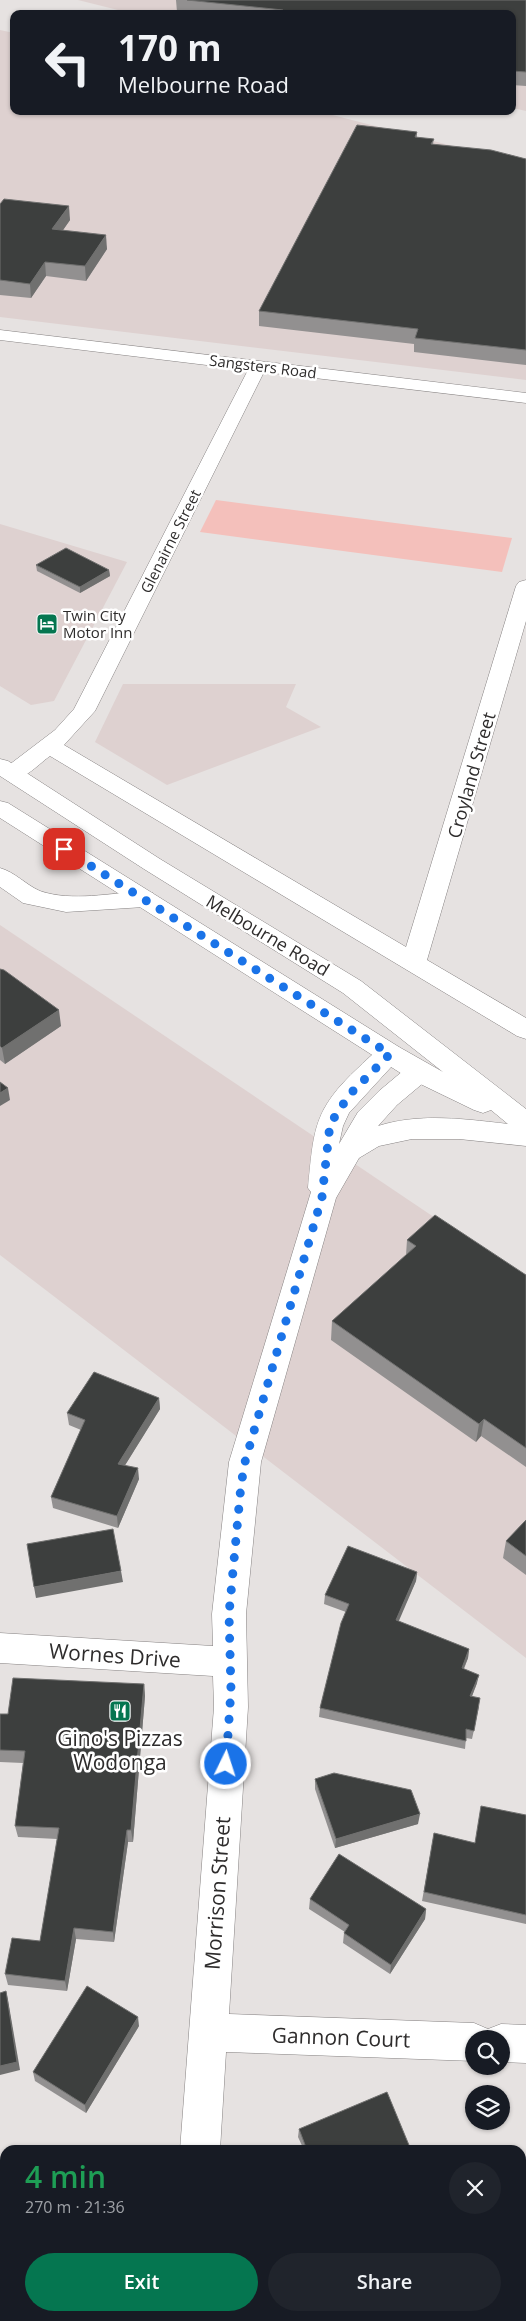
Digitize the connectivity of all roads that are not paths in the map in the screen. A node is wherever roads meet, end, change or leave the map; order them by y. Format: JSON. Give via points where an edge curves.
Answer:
{"nodes":[{"id":1,"x":0,"y":335,"type":"edge"},
{"id":2,"x":259,"y":366,"type":"junction"},
{"id":3,"x":526,"y":398,"type":"edge"},
{"id":4,"x":526,"y":586,"type":"edge"},
{"id":5,"x":49,"y":746,"type":"junction"},
{"id":6,"x":6,"y":770,"type":"edge"},
{"id":7,"x":0,"y":808,"type":"edge"},
{"id":8,"x":152,"y":864,"type":"junction"},
{"id":9,"x":0,"y":876,"type":"edge"},
{"id":10,"x":122,"y":886,"type":"junction"},
{"id":11,"x":144,"y":899,"type":"junction"},
{"id":12,"x":414,"y":963,"type":"junction"},
{"id":13,"x":526,"y":1030,"type":"edge"},
{"id":14,"x":429,"y":1046,"type":"junction"},
{"id":15,"x":390,"y":1054,"type":"junction"},
{"id":16,"x":419,"y":1072,"type":"junction"},
{"id":17,"x":525,"y":1127,"type":"edge"},
{"id":18,"x":342,"y":1160,"type":"junction"},
{"id":19,"x":322,"y":1197,"type":"junction"},
{"id":20,"x":0,"y":1648,"type":"edge"},
{"id":21,"x":229,"y":1662,"type":"junction"},
{"id":22,"x":207,"y":2032,"type":"junction"},
{"id":23,"x":465,"y":2042,"type":"edge"},
{"id":24,"x":510,"y":2043,"type":"edge"},
{"id":25,"x":526,"y":2044,"type":"edge"},
{"id":26,"x":200,"y":2145,"type":"edge"}],
"edges":[{"from":1,"to":2,"type":"street","name":"Sangsters Road"},
{"from":2,"to":3,"type":"street","name":"Sangsters Road"},
{"from":2,"to":5,"type":"street","name":"Glenairne Street","via":[[84,711]]},
{"from":4,"to":12,"type":"street","name":"Croyland Street"},
{"from":5,"to":6,"type":"street","name":"Glenairne Street"},
{"from":5,"to":12,"type":"street"},
{"from":6,"to":8,"type":"street","name":"Melbourne Road"},
{"from":7,"to":10,"type":"street","name":"Melbourne Road"},
{"from":8,"to":10,"type":"street"},
{"from":8,"to":14,"type":"street","name":"Melbourne Road","via":[[352,987]]},
{"from":9,"to":11,"type":"street","via":[[32,896],[66,904]]},
{"from":10,"to":11,"type":"street","name":"Melbourne Road"},
{"from":11,"to":15,"type":"street","name":"Melbourne Road"},
{"from":12,"to":13,"type":"street"},
{"from":14,"to":15,"type":"street"},
{"from":14,"to":16,"type":"street"},
{"from":14,"to":17,"type":"street","name":"Melbourne Road"},
{"from":15,"to":16,"type":"street","name":"Melbourne Road"},
{"from":15,"to":19,"type":"street","name":"Morrison Street","via":[[350,1094],[332,1118],[327,1136]]},
{"from":16,"to":17,"type":"street","name":"Melbourne Road"},
{"from":16,"to":18,"type":"street","name":"Morrison Street","via":[[373,1114]]},
{"from":17,"to":18,"type":"street","name":"Morrison Street","via":[[397,1130],[363,1141]]},
{"from":18,"to":19,"type":"street","name":"Morrison Street"},
{"from":19,"to":21,"type":"street","name":"Morrison Street","via":[[245,1462],[229,1614]]},
{"from":20,"to":21,"type":"street","name":"Wornes Drive"},
{"from":21,"to":22,"type":"street","name":"Morrison Street","via":[[231,1707]]},
{"from":22,"to":23,"type":"street","name":"Gannon Court"},
{"from":22,"to":26,"type":"street","name":"Morrison Street"},
{"from":24,"to":25,"type":"street"}]}
